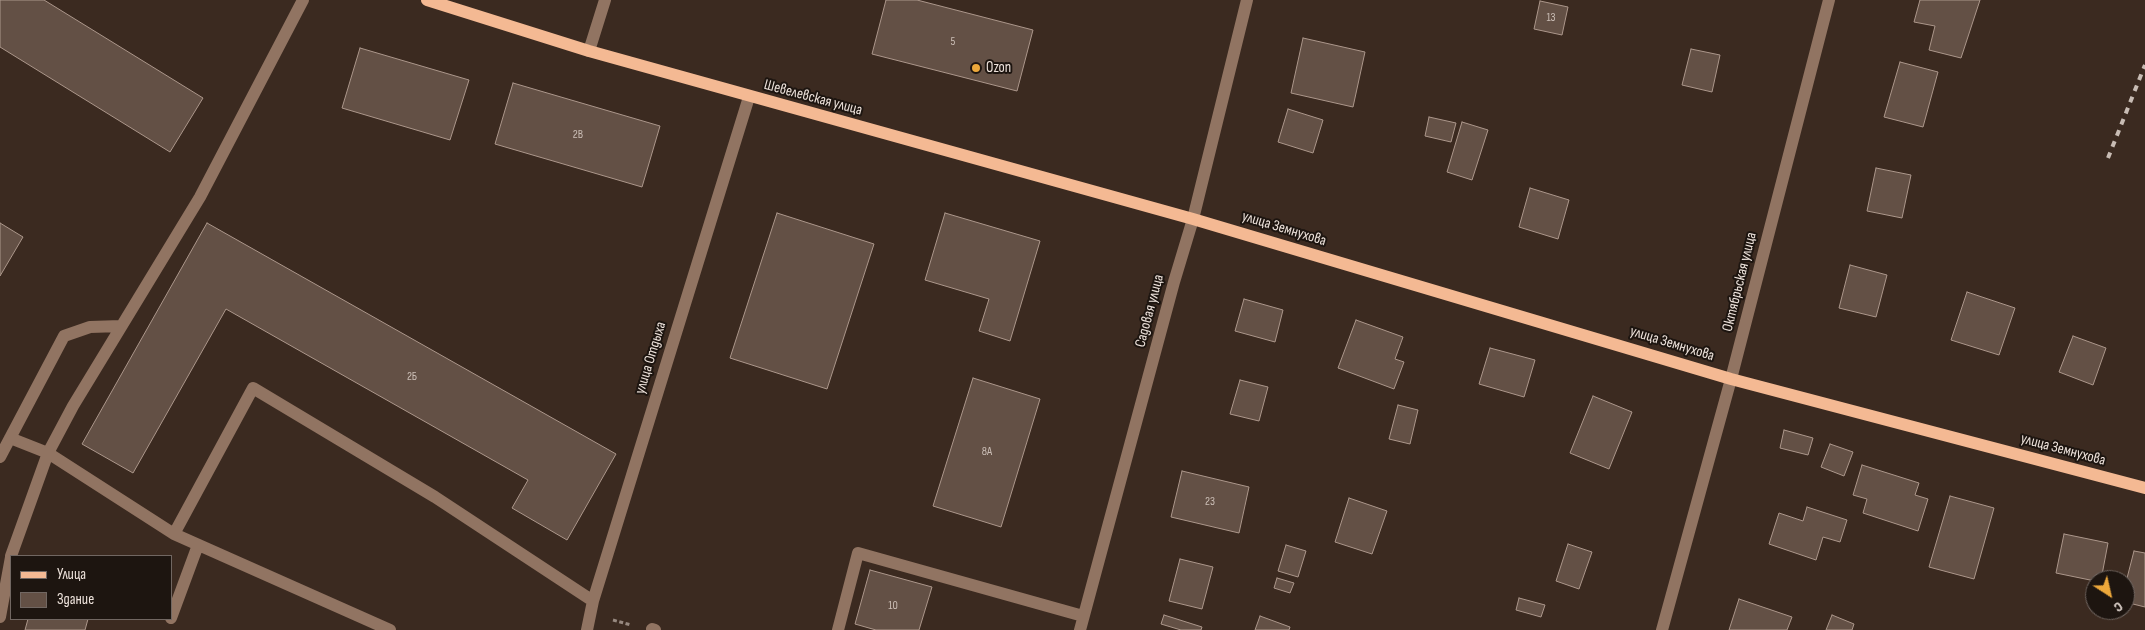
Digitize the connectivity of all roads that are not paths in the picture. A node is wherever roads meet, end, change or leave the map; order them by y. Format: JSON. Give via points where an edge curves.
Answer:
{"nodes":[{"id":1,"x":304,"y":0,"type":"edge"},
{"id":2,"x":427,"y":0,"type":"edge"},
{"id":3,"x":605,"y":0,"type":"edge"},
{"id":4,"x":1247,"y":0,"type":"edge"},
{"id":5,"x":1829,"y":0,"type":"edge"},
{"id":6,"x":589,"y":51,"type":"junction"},
{"id":7,"x":749,"y":97,"type":"junction"},
{"id":8,"x":1194,"y":219,"type":"junction"},
{"id":9,"x":121,"y":326,"type":"junction"},
{"id":10,"x":1732,"y":379,"type":"junction"},
{"id":11,"x":10,"y":438,"type":"junction"},
{"id":12,"x":48,"y":453,"type":"junction"},
{"id":13,"x":0,"y":457,"type":"edge"},
{"id":14,"x":2145,"y":488,"type":"edge"},
{"id":15,"x":174,"y":534,"type":"junction"},
{"id":16,"x":198,"y":545,"type":"junction"},
{"id":17,"x":11,"y":555,"type":"edge"},
{"id":18,"x":10,"y":562,"type":"edge"},
{"id":19,"x":593,"y":601,"type":"junction"},
{"id":20,"x":172,"y":616,"type":"edge"},
{"id":21,"x":1083,"y":616,"type":"junction"},
{"id":22,"x":0,"y":617,"type":"edge"},
{"id":23,"x":390,"y":630,"type":"edge"},
{"id":24,"x":587,"y":630,"type":"edge"},
{"id":25,"x":838,"y":630,"type":"edge"},
{"id":26,"x":1080,"y":630,"type":"edge"},
{"id":27,"x":1662,"y":630,"type":"edge"}],
"edges":[{"from":1,"to":9,"type":"street","via":[[200,197]]},
{"from":2,"to":6,"type":"main road","name":"Шевелевская улица"},
{"from":3,"to":6,"type":"street"},
{"from":4,"to":8,"type":"street","name":"Садовая улица"},
{"from":5,"to":10,"type":"street","name":"Октябрьская улица"},
{"from":6,"to":7,"type":"main road","name":"Шевелевская улица"},
{"from":7,"to":8,"type":"main road","name":"Шевелевская улица"},
{"from":7,"to":19,"type":"street","name":"улица Отдыха"},
{"from":8,"to":10,"type":"main road","name":"улица Земнухова"},
{"from":8,"to":21,"type":"street","name":"Садовая улица"},
{"from":9,"to":11,"type":"street","via":[[90,327],[64,336]]},
{"from":9,"to":12,"type":"street"},
{"from":10,"to":14,"type":"main road","name":"улица Земнухова"},
{"from":10,"to":27,"type":"street","name":"Октябрьская улица"},
{"from":11,"to":12,"type":"street"},
{"from":11,"to":13,"type":"street"},
{"from":12,"to":15,"type":"street"},
{"from":12,"to":17,"type":"street"},
{"from":15,"to":16,"type":"street"},
{"from":15,"to":19,"type":"street","via":[[253,388],[435,497]]},
{"from":16,"to":20,"type":"street"},
{"from":16,"to":23,"type":"street"},
{"from":18,"to":22,"type":"street"},
{"from":19,"to":24,"type":"street","name":"улица Отдыха"},
{"from":21,"to":25,"type":"street","via":[[858,553]]},
{"from":21,"to":26,"type":"street","name":"Садовая улица"}]}
